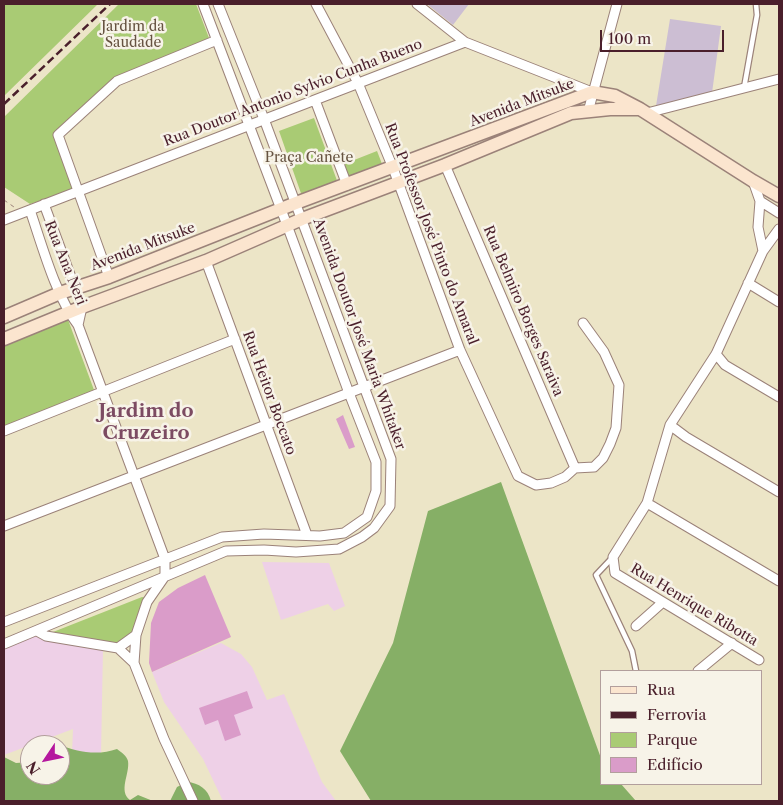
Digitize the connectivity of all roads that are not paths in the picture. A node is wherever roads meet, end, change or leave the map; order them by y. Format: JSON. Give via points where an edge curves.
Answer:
{"nodes":[{"id":1,"x":203,"y":4,"type":"edge"},
{"id":2,"x":218,"y":4,"type":"edge"},
{"id":3,"x":316,"y":4,"type":"edge"},
{"id":4,"x":418,"y":4,"type":"edge"},
{"id":5,"x":618,"y":4,"type":"edge"},
{"id":6,"x":756,"y":4,"type":"edge"},
{"id":7,"x":216,"y":40,"type":"junction"},
{"id":8,"x":465,"y":42,"type":"junction"},
{"id":9,"x":779,"y":79,"type":"edge"},
{"id":10,"x":358,"y":83,"type":"junction"},
{"id":11,"x":744,"y":88,"type":"junction"},
{"id":12,"x":592,"y":92,"type":"junction"},
{"id":13,"x":315,"y":100,"type":"junction"},
{"id":14,"x":643,"y":111,"type":"junction"},
{"id":15,"x":588,"y":112,"type":"junction"},
{"id":16,"x":264,"y":119,"type":"junction"},
{"id":17,"x":250,"y":125,"type":"junction"},
{"id":18,"x":431,"y":153,"type":"junction"},
{"id":19,"x":440,"y":166,"type":"junction"},
{"id":20,"x":393,"y":168,"type":"junction"},
{"id":21,"x":753,"y":181,"type":"junction"},
{"id":22,"x":398,"y":182,"type":"junction"},
{"id":23,"x":347,"y":185,"type":"junction"},
{"id":24,"x":78,"y":191,"type":"junction"},
{"id":25,"x":779,"y":196,"type":"edge"},
{"id":26,"x":760,"y":201,"type":"junction"},
{"id":27,"x":44,"y":204,"type":"junction"},
{"id":28,"x":296,"y":204,"type":"junction"},
{"id":29,"x":281,"y":209,"type":"junction"},
{"id":30,"x":27,"y":211,"type":"junction"},
{"id":31,"x":779,"y":213,"type":"edge"},
{"id":32,"x":302,"y":219,"type":"junction"},
{"id":33,"x":4,"y":220,"type":"edge"},
{"id":34,"x":287,"y":225,"type":"junction"},
{"id":35,"x":779,"y":229,"type":"edge"},
{"id":36,"x":763,"y":250,"type":"junction"},
{"id":37,"x":206,"y":261,"type":"junction"},
{"id":38,"x":109,"y":277,"type":"junction"},
{"id":39,"x":748,"y":283,"type":"junction"},
{"id":40,"x":75,"y":288,"type":"junction"},
{"id":41,"x":60,"y":294,"type":"junction"},
{"id":42,"x":779,"y":302,"type":"edge"},
{"id":43,"x":82,"y":307,"type":"junction"},
{"id":44,"x":68,"y":312,"type":"junction"},
{"id":45,"x":4,"y":317,"type":"edge"},
{"id":46,"x":583,"y":323,"type":"dead end"},
{"id":47,"x":78,"y":325,"type":"junction"},
{"id":48,"x":4,"y":338,"type":"edge"},
{"id":49,"x":235,"y":339,"type":"junction"},
{"id":50,"x":460,"y":350,"type":"junction"},
{"id":51,"x":716,"y":354,"type":"junction"},
{"id":52,"x":365,"y":387,"type":"junction"},
{"id":53,"x":102,"y":392,"type":"junction"},
{"id":54,"x":348,"y":393,"type":"junction"},
{"id":55,"x":779,"y":397,"type":"edge"},
{"id":56,"x":266,"y":425,"type":"junction"},
{"id":57,"x":670,"y":426,"type":"junction"},
{"id":58,"x":4,"y":431,"type":"edge"},
{"id":59,"x":575,"y":468,"type":"junction"},
{"id":60,"x":135,"y":476,"type":"junction"},
{"id":61,"x":779,"y":492,"type":"edge"},
{"id":62,"x":647,"y":503,"type":"junction"},
{"id":63,"x":4,"y":526,"type":"edge"},
{"id":64,"x":307,"y":535,"type":"junction"},
{"id":65,"x":613,"y":557,"type":"junction"},
{"id":66,"x":165,"y":559,"type":"junction"},
{"id":67,"x":165,"y":576,"type":"junction"},
{"id":68,"x":779,"y":581,"type":"edge"},
{"id":69,"x":663,"y":602,"type":"junction"},
{"id":70,"x":4,"y":622,"type":"edge"},
{"id":71,"x":636,"y":626,"type":"dead end"},
{"id":72,"x":37,"y":631,"type":"junction"},
{"id":73,"x":136,"y":634,"type":"junction"},
{"id":74,"x":732,"y":643,"type":"junction"},
{"id":75,"x":4,"y":644,"type":"edge"},
{"id":76,"x":118,"y":648,"type":"junction"},
{"id":77,"x":759,"y":660,"type":"dead end"},
{"id":78,"x":134,"y":663,"type":"junction"},
{"id":79,"x":636,"y":670,"type":"edge"},
{"id":80,"x":699,"y":670,"type":"edge"},
{"id":81,"x":193,"y":801,"type":"edge"}],
"edges":[{"from":1,"to":7,"type":"street","name":"Avenida Doutor José Maria Whitaker"},
{"from":2,"to":16,"type":"street","name":"Avenida Doutor José Maria Whitaker"},
{"from":3,"to":10,"type":"street","name":"Rua Professor José Pinto do Amaral"},
{"from":4,"to":8,"type":"street"},
{"from":5,"to":12,"type":"street"},
{"from":6,"to":11,"type":"lane","via":[[758,15]]},
{"from":7,"to":17,"type":"street","name":"Avenida Doutor José Maria Whitaker"},
{"from":7,"to":24,"type":"street","via":[[117,81],[58,136]]},
{"from":8,"to":10,"type":"street","name":"Rua Doutor Antonio Sylvio Cunha Bueno"},
{"from":8,"to":12,"type":"street"},
{"from":9,"to":11,"type":"street"},
{"from":10,"to":13,"type":"street","name":"Rua Doutor Antonio Sylvio Cunha Bueno"},
{"from":10,"to":20,"type":"street","name":"Rua Professor José Pinto do Amaral"},
{"from":11,"to":14,"type":"street"},
{"from":12,"to":14,"type":"main road","name":"Avenida Mitsuke","via":[[615,96]]},
{"from":12,"to":15,"type":"street"},
{"from":12,"to":18,"type":"main road","name":"Avenida Mitsuke"},
{"from":13,"to":16,"type":"street","name":"Rua Doutor Antonio Sylvio Cunha Bueno"},
{"from":13,"to":23,"type":"street"},
{"from":14,"to":15,"type":"main road","name":"Avenida Mitsuke","via":[[610,109]]},
{"from":14,"to":21,"type":"main road"},
{"from":15,"to":19,"type":"main road","name":"Avenida Mitsuke","via":[[570,114]]},
{"from":16,"to":17,"type":"street","name":"Rua Doutor Antonio Sylvio Cunha Bueno"},
{"from":16,"to":28,"type":"street","name":"Avenida Doutor José Maria Whitaker"},
{"from":17,"to":24,"type":"street","name":"Rua Doutor Antonio Sylvio Cunha Bueno"},
{"from":17,"to":29,"type":"street","name":"Avenida Doutor José Maria Whitaker"},
{"from":18,"to":19,"type":"main road"},
{"from":18,"to":20,"type":"main road","name":"Avenida Mitsuke"},
{"from":19,"to":22,"type":"main road","name":"Avenida Mitsuke"},
{"from":19,"to":59,"type":"street","name":"Rua Belmiro Borges Saraiva"},
{"from":20,"to":22,"type":"street","name":"Rua Professor José Pinto do Amaral"},
{"from":20,"to":23,"type":"main road","name":"Avenida Mitsuke"},
{"from":21,"to":25,"type":"main road"},
{"from":21,"to":26,"type":"street"},
{"from":22,"to":32,"type":"main road","name":"Avenida Mitsuke"},
{"from":22,"to":50,"type":"street","name":"Rua Professor José Pinto do Amaral"},
{"from":23,"to":28,"type":"main road","name":"Avenida Mitsuke"},
{"from":24,"to":27,"type":"street","name":"Rua Doutor Antonio Sylvio Cunha Bueno"},
{"from":24,"to":38,"type":"street"},
{"from":26,"to":31,"type":"street"},
{"from":26,"to":36,"type":"street","via":[[758,228]]},
{"from":27,"to":30,"type":"street","name":"Rua Doutor Antonio Sylvio Cunha Bueno"},
{"from":27,"to":40,"type":"street","name":"Rua Ana Neri"},
{"from":28,"to":29,"type":"main road","name":"Avenida Mitsuke"},
{"from":28,"to":32,"type":"street","name":"Avenida Doutor José Maria Whitaker"},
{"from":29,"to":34,"type":"street","name":"Avenida Doutor José Maria Whitaker"},
{"from":29,"to":38,"type":"main road","name":"Avenida Mitsuke"},
{"from":30,"to":33,"type":"street","name":"Rua Doutor Antonio Sylvio Cunha Bueno"},
{"from":30,"to":41,"type":"street","name":"Rua Ana Neri"},
{"from":32,"to":34,"type":"main road","name":"Avenida Mitsuke"},
{"from":32,"to":52,"type":"street","name":"Avenida Doutor José Maria Whitaker"},
{"from":34,"to":37,"type":"main road","name":"Avenida Mitsuke"},
{"from":34,"to":54,"type":"street","name":"Avenida Doutor José Maria Whitaker"},
{"from":35,"to":36,"type":"street"},
{"from":36,"to":39,"type":"street"},
{"from":37,"to":43,"type":"main road","name":"Avenida Mitsuke"},
{"from":37,"to":49,"type":"street","name":"Rua Heitor Boccato"},
{"from":38,"to":40,"type":"main road","name":"Avenida Mitsuke"},
{"from":39,"to":42,"type":"street"},
{"from":39,"to":51,"type":"street"},
{"from":40,"to":41,"type":"main road","name":"Avenida Mitsuke"},
{"from":40,"to":43,"type":"street","name":"Rua Ana Neri"},
{"from":41,"to":44,"type":"street","name":"Rua Ana Neri"},
{"from":41,"to":45,"type":"main road","name":"Avenida Mitsuke"},
{"from":43,"to":44,"type":"main road","name":"Avenida Mitsuke"},
{"from":43,"to":47,"type":"street","name":"Rua Ana Neri"},
{"from":44,"to":47,"type":"street","name":"Rua Ana Neri"},
{"from":44,"to":48,"type":"main road","name":"Avenida Mitsuke"},
{"from":46,"to":59,"type":"street","via":[[604,352],[619,385],[616,428],[603,458],[594,467]]},
{"from":47,"to":53,"type":"street","name":"Rua Ana Neri"},
{"from":49,"to":53,"type":"street"},
{"from":49,"to":56,"type":"street","name":"Rua Heitor Boccato"},
{"from":50,"to":52,"type":"street"},
{"from":50,"to":59,"type":"street","name":"Rua Professor José Pinto do Amaral","via":[[518,476],[536,484],[551,483]]},
{"from":51,"to":55,"type":"street","via":[[724,365]]},
{"from":51,"to":57,"type":"street"},
{"from":52,"to":54,"type":"street"},
{"from":52,"to":67,"type":"street","name":"Avenida Doutor José Maria Whitaker","via":[[390,459],[390,506],[374,528],[340,549],[226,551]]},
{"from":53,"to":58,"type":"street"},
{"from":53,"to":60,"type":"street","name":"Rua Ana Neri"},
{"from":54,"to":56,"type":"street"},
{"from":54,"to":64,"type":"street","name":"Avenida Doutor José Maria Whitaker","via":[[376,462],[376,491],[367,517],[344,533]]},
{"from":56,"to":60,"type":"street"},
{"from":56,"to":64,"type":"street","name":"Rua Heitor Boccato"},
{"from":57,"to":61,"type":"street"},
{"from":57,"to":62,"type":"street"},
{"from":60,"to":63,"type":"street"},
{"from":60,"to":66,"type":"street","name":"Rua Ana Neri"},
{"from":62,"to":65,"type":"street"},
{"from":62,"to":68,"type":"street"},
{"from":64,"to":66,"type":"street","name":"Avenida Doutor José Maria Whitaker","via":[[222,537]]},
{"from":65,"to":69,"type":"street","name":"Rua Henrique Ribotta","via":[[615,573]]},
{"from":65,"to":79,"type":"lane","via":[[596,576],[632,651]]},
{"from":66,"to":67,"type":"street","name":"Rua Ana Neri"},
{"from":66,"to":70,"type":"street","name":"Avenida Doutor José Maria Whitaker"},
{"from":67,"to":72,"type":"street","name":"Avenida Doutor José Maria Whitaker"},
{"from":67,"to":73,"type":"street","via":[[146,602]]},
{"from":69,"to":71,"type":"street"},
{"from":69,"to":74,"type":"street","name":"Rua Henrique Ribotta"},
{"from":72,"to":75,"type":"street","name":"Avenida Doutor José Maria Whitaker"},
{"from":72,"to":76,"type":"street","via":[[46,636]]},
{"from":73,"to":76,"type":"street"},
{"from":73,"to":78,"type":"street"},
{"from":74,"to":77,"type":"street","name":"Rua Henrique Ribotta"},
{"from":74,"to":80,"type":"street"},
{"from":76,"to":78,"type":"street"},
{"from":78,"to":81,"type":"street"}]}
